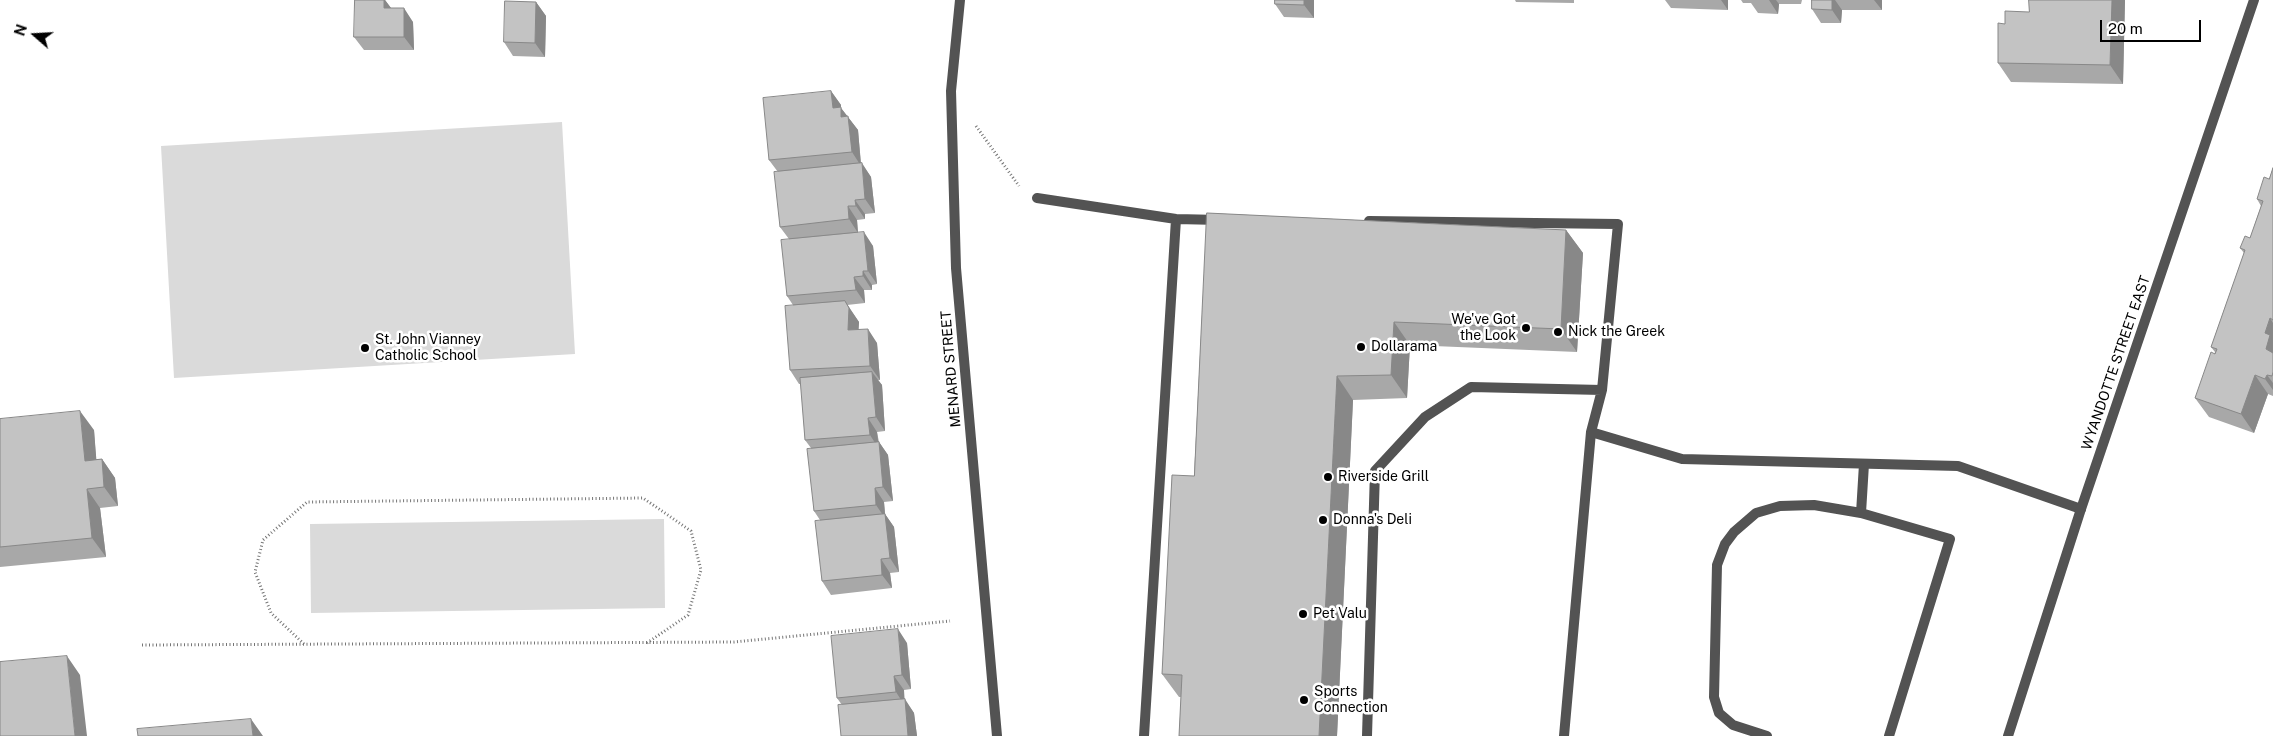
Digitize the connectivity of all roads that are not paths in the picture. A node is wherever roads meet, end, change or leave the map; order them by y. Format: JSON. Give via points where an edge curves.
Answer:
{"nodes":[{"id":1,"x":960,"y":0,"type":"edge"},
{"id":2,"x":2254,"y":0,"type":"edge"},
{"id":3,"x":1037,"y":198,"type":"road end"},
{"id":4,"x":1176,"y":219,"type":"junction"},
{"id":5,"x":1235,"y":220,"type":"edge"},
{"id":6,"x":1363,"y":221,"type":"edge"},
{"id":7,"x":1602,"y":390,"type":"junction"},
{"id":8,"x":1591,"y":432,"type":"junction"},
{"id":9,"x":1864,"y":464,"type":"junction"},
{"id":10,"x":2081,"y":509,"type":"junction"},
{"id":11,"x":1861,"y":512,"type":"junction"},
{"id":12,"x":997,"y":736,"type":"edge"},
{"id":13,"x":1144,"y":736,"type":"edge"},
{"id":14,"x":1367,"y":736,"type":"edge"},
{"id":15,"x":1564,"y":736,"type":"edge"},
{"id":16,"x":1767,"y":736,"type":"edge"},
{"id":17,"x":1889,"y":736,"type":"edge"},
{"id":18,"x":2008,"y":736,"type":"edge"}],
"edges":[{"from":1,"to":12,"type":"street","name":"MENARD STREET","via":[[951,91],[956,268]]},
{"from":2,"to":10,"type":"street","name":"WYANDOTTE STREET EAST"},
{"from":3,"to":4,"type":"street"},
{"from":4,"to":5,"type":"street"},
{"from":4,"to":13,"type":"street"},
{"from":6,"to":7,"type":"street","via":[[1618,224]]},
{"from":7,"to":8,"type":"street"},
{"from":7,"to":14,"type":"street","via":[[1471,387],[1426,417],[1375,471]]},
{"from":8,"to":9,"type":"street","via":[[1682,459]]},
{"from":8,"to":15,"type":"street"},
{"from":9,"to":10,"type":"street","via":[[1958,466]]},
{"from":9,"to":11,"type":"street"},
{"from":10,"to":18,"type":"street","name":"WYANDOTTE STREET EAST"},
{"from":11,"to":16,"type":"street","via":[[1814,505],[1780,506],[1747,519],[1725,544],[1717,565],[1714,698],[1719,713],[1733,725]]},
{"from":11,"to":17,"type":"street","via":[[1950,539]]}]}
